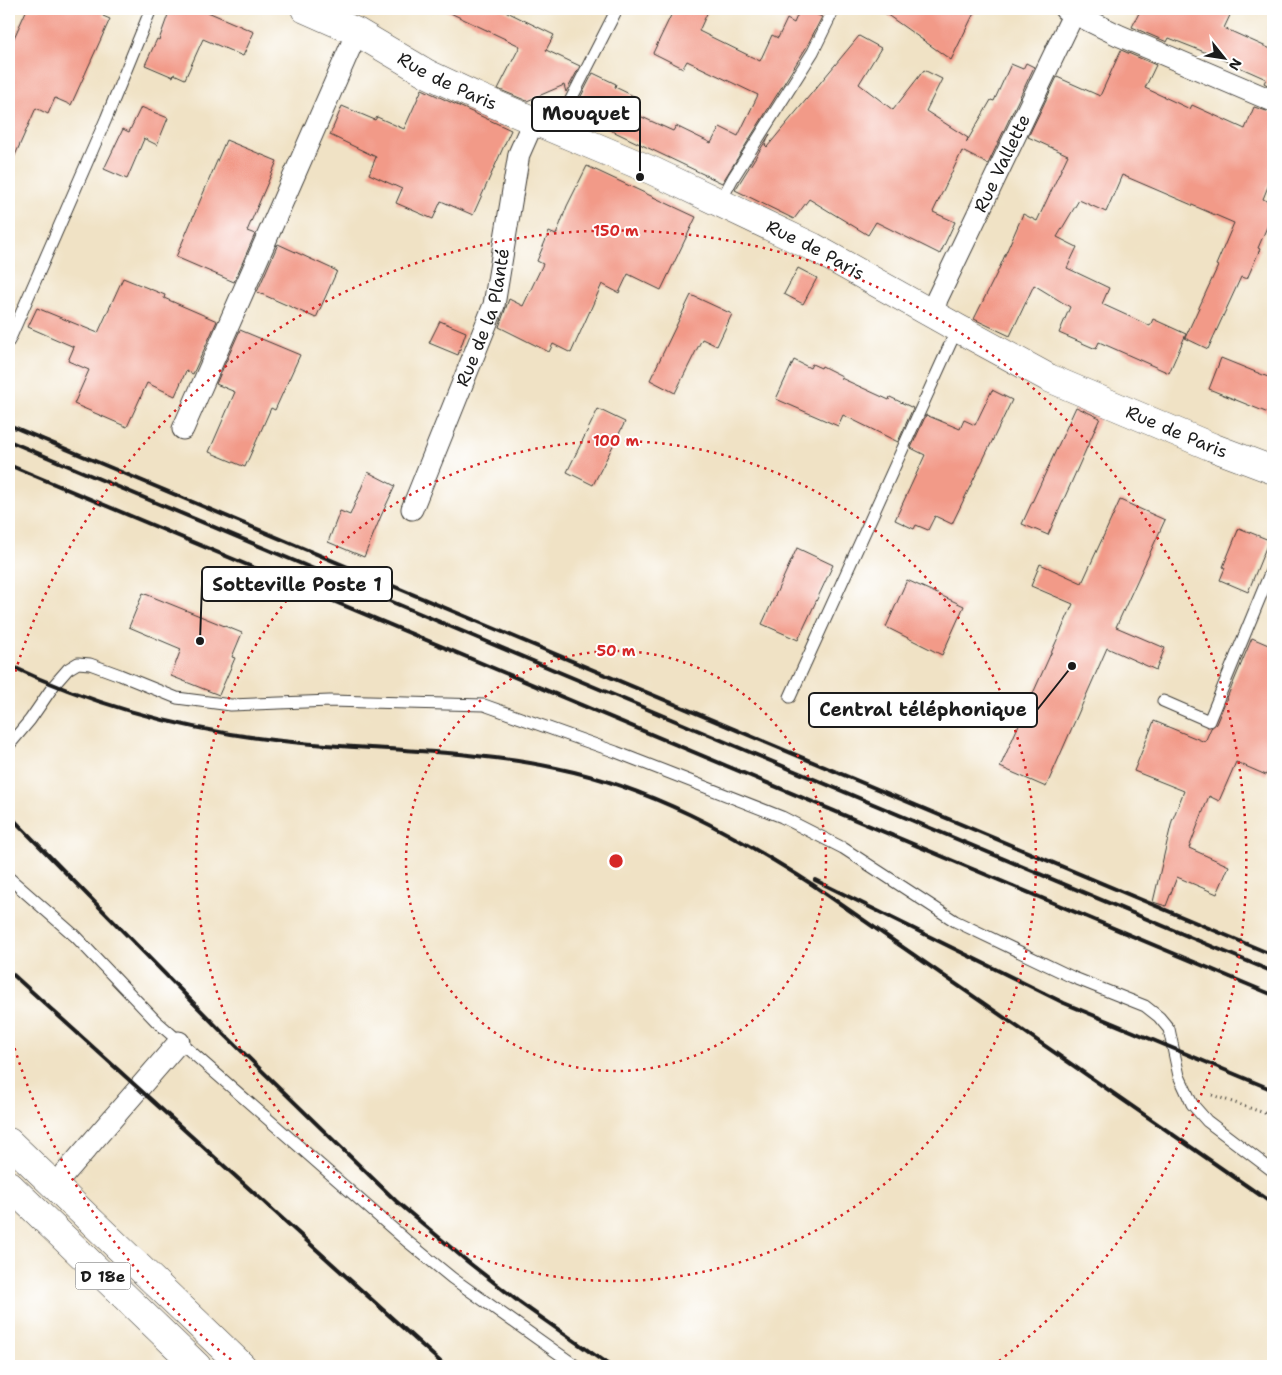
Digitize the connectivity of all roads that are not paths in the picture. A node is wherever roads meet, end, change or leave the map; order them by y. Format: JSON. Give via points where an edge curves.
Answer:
{"nodes":[{"id":1,"x":151,"y":9,"type":"edge"},
{"id":2,"x":305,"y":9,"type":"edge"},
{"id":3,"x":617,"y":9,"type":"edge"},
{"id":4,"x":834,"y":9,"type":"edge"},
{"id":5,"x":1070,"y":11,"type":"edge"},
{"id":6,"x":357,"y":32,"type":"junction"},
{"id":7,"x":1273,"y":102,"type":"edge"},
{"id":8,"x":546,"y":125,"type":"junction"},
{"id":9,"x":720,"y":202,"type":"junction"},
{"id":10,"x":933,"y":314,"type":"junction"},
{"id":11,"x":958,"y":329,"type":"junction"},
{"id":12,"x":9,"y":340,"type":"edge"},
{"id":13,"x":183,"y":429,"type":"dead end"},
{"id":14,"x":1273,"y":470,"type":"edge"},
{"id":15,"x":412,"y":509,"type":"dead end"},
{"id":16,"x":1273,"y":566,"type":"edge"},
{"id":17,"x":790,"y":697,"type":"dead end"},
{"id":18,"x":1163,"y":701,"type":"dead end"},
{"id":19,"x":9,"y":745,"type":"edge"},
{"id":20,"x":9,"y":878,"type":"edge"},
{"id":21,"x":179,"y":1042,"type":"junction"},
{"id":22,"x":9,"y":1142,"type":"edge"},
{"id":23,"x":1273,"y":1171,"type":"edge"},
{"id":24,"x":9,"y":1185,"type":"edge"},
{"id":25,"x":54,"y":1186,"type":"junction"},
{"id":26,"x":197,"y":1366,"type":"edge"},
{"id":27,"x":242,"y":1366,"type":"edge"},
{"id":28,"x":576,"y":1366,"type":"edge"}],
"edges":[{"from":1,"to":12,"type":"lane"},
{"from":2,"to":6,"type":"street","name":"Rue de Paris"},
{"from":3,"to":8,"type":"lane","via":[[562,117]]},
{"from":4,"to":9,"type":"lane","via":[[813,52]]},
{"from":5,"to":7,"type":"street"},
{"from":5,"to":10,"type":"street","name":"Rue Vallette","via":[[937,299]]},
{"from":6,"to":8,"type":"street","name":"Rue de Paris","via":[[428,74]]},
{"from":6,"to":13,"type":"street"},
{"from":8,"to":9,"type":"street","name":"Rue de Paris"},
{"from":8,"to":15,"type":"street","name":"Rue de la Planté","via":[[519,154],[494,305]]},
{"from":9,"to":10,"type":"street","name":"Rue de Paris","via":[[813,247]]},
{"from":10,"to":11,"type":"street","name":"Rue de Paris"},
{"from":11,"to":14,"type":"street","name":"Rue de Paris","via":[[1049,378]]},
{"from":11,"to":17,"type":"lane"},
{"from":16,"to":18,"type":"lane","via":[[1209,721]]},
{"from":19,"to":23,"type":"lane","via":[[54,685],[78,663],[120,674],[177,698],[231,704],[330,701],[484,705],[616,752],[782,818],[843,848],[955,921],[1072,977],[1145,1006],[1169,1029],[1183,1085],[1192,1104],[1207,1122]]},
{"from":20,"to":21,"type":"lane","via":[[75,936]]},
{"from":21,"to":25,"type":"street"},
{"from":21,"to":28,"type":"lane","via":[[452,1278]]},
{"from":22,"to":25,"type":"street","number":"D 18e"},
{"from":24,"to":26,"type":"street","number":"D 18e"},
{"from":25,"to":27,"type":"street","number":"D 18e"}]}
